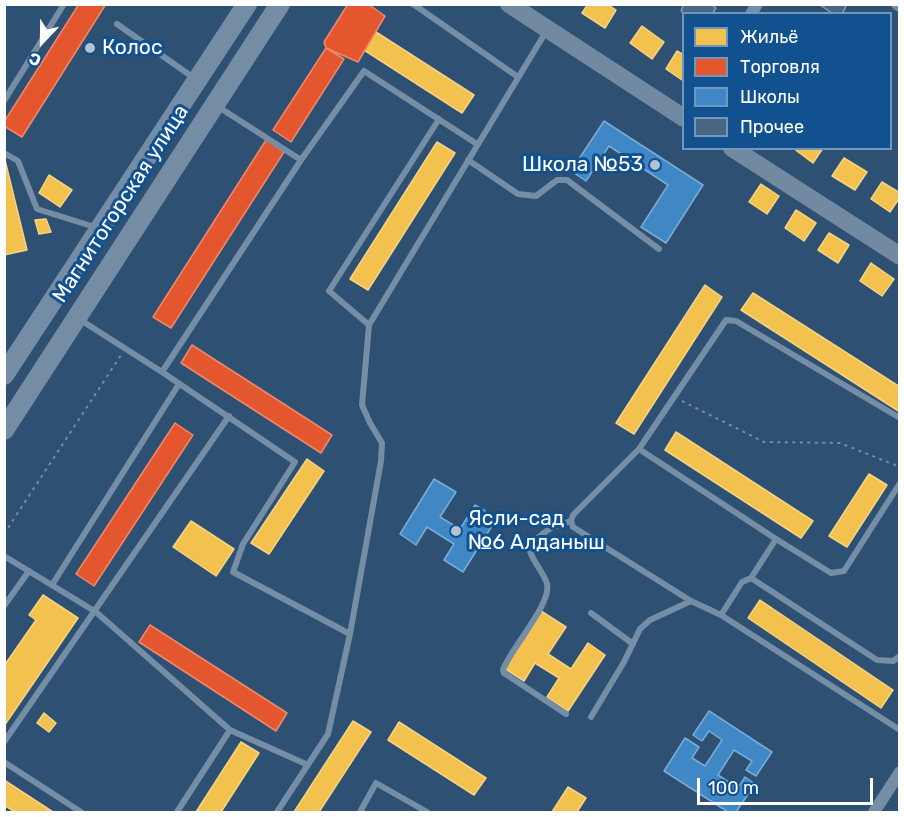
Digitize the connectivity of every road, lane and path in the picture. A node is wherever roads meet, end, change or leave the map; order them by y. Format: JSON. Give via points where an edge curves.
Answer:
{"nodes":[{"id":1,"x":64,"y":4,"type":"edge"},
{"id":2,"x":247,"y":4,"type":"edge"},
{"id":3,"x":279,"y":4,"type":"edge"},
{"id":4,"x":413,"y":4,"type":"edge"},
{"id":5,"x":512,"y":6,"type":"edge"},
{"id":6,"x":117,"y":24,"type":"dead end"},
{"id":7,"x":548,"y":30,"type":"junction"},
{"id":8,"x":518,"y":77,"type":"junction"},
{"id":9,"x":197,"y":80,"type":"junction"},
{"id":10,"x":4,"y":102,"type":"edge"},
{"id":11,"x":214,"y":104,"type":"junction"},
{"id":12,"x":682,"y":117,"type":"edge"},
{"id":13,"x":439,"y":119,"type":"junction"},
{"id":14,"x":477,"y":144,"type":"junction"},
{"id":15,"x":735,"y":150,"type":"edge"},
{"id":16,"x":4,"y":153,"type":"edge"},
{"id":17,"x":301,"y":160,"type":"junction"},
{"id":18,"x":468,"y":160,"type":"junction"},
{"id":19,"x":100,"y":229,"type":"junction"},
{"id":20,"x":658,"y":249,"type":"dead end"},
{"id":21,"x":900,"y":256,"type":"edge"},
{"id":22,"x":76,"y":317,"type":"junction"},
{"id":23,"x":369,"y":325,"type":"junction"},
{"id":24,"x":126,"y":349,"type":"junction"},
{"id":25,"x":162,"y":372,"type":"junction"},
{"id":26,"x":4,"y":375,"type":"edge"},
{"id":27,"x":179,"y":384,"type":"junction"},
{"id":28,"x":675,"y":398,"type":"junction"},
{"id":29,"x":229,"y":416,"type":"junction"},
{"id":30,"x":900,"y":418,"type":"edge"},
{"id":31,"x":4,"y":430,"type":"edge"},
{"id":32,"x":639,"y":449,"type":"junction"},
{"id":33,"x":900,"y":467,"type":"edge"},
{"id":34,"x":900,"y":483,"type":"edge"},
{"id":35,"x":571,"y":521,"type":"junction"},
{"id":36,"x":4,"y":534,"type":"edge"},
{"id":37,"x":776,"y":539,"type":"junction"},
{"id":38,"x":4,"y":556,"type":"edge"},
{"id":39,"x":29,"y":571,"type":"junction"},
{"id":40,"x":751,"y":578,"type":"junction"},
{"id":41,"x":52,"y":585,"type":"junction"},
{"id":42,"x":691,"y":601,"type":"junction"},
{"id":43,"x":4,"y":606,"type":"edge"},
{"id":44,"x":96,"y":612,"type":"junction"},
{"id":45,"x":591,"y":613,"type":"dead end"},
{"id":46,"x":721,"y":615,"type":"junction"},
{"id":47,"x":350,"y":634,"type":"junction"},
{"id":48,"x":633,"y":644,"type":"junction"},
{"id":49,"x":900,"y":656,"type":"edge"},
{"id":50,"x":566,"y":714,"type":"dead end"},
{"id":51,"x":591,"y":717,"type":"dead end"},
{"id":52,"x":230,"y":730,"type":"junction"},
{"id":53,"x":900,"y":730,"type":"edge"},
{"id":54,"x":4,"y":741,"type":"edge"},
{"id":55,"x":4,"y":762,"type":"edge"},
{"id":56,"x":308,"y":765,"type":"junction"},
{"id":57,"x":900,"y":772,"type":"edge"},
{"id":58,"x":81,"y":813,"type":"edge"},
{"id":59,"x":177,"y":813,"type":"edge"},
{"id":60,"x":278,"y":813,"type":"edge"},
{"id":61,"x":360,"y":813,"type":"edge"},
{"id":62,"x":427,"y":813,"type":"edge"},
{"id":63,"x":874,"y":813,"type":"edge"}],
"edges":[{"from":1,"to":10,"type":"lane"},
{"from":2,"to":9,"type":"main road","name":"Магнитогорская улица"},
{"from":3,"to":11,"type":"main road","name":"Магнитогорская улица"},
{"from":4,"to":8,"type":"lane"},
{"from":5,"to":7,"type":"street"},
{"from":6,"to":9,"type":"lane"},
{"from":7,"to":8,"type":"lane"},
{"from":7,"to":12,"type":"street"},
{"from":8,"to":14,"type":"lane"},
{"from":9,"to":19,"type":"main road","name":"Магнитогорская улица"},
{"from":11,"to":17,"type":"lane"},
{"from":11,"to":22,"type":"main road","name":"Магнитогорская улица"},
{"from":13,"to":14,"type":"lane"},
{"from":13,"to":17,"type":"lane","via":[[364,71]]},
{"from":13,"to":23,"type":"lane","via":[[328,291]]},
{"from":14,"to":18,"type":"lane"},
{"from":15,"to":21,"type":"street"},
{"from":16,"to":19,"type":"lane","via":[[18,161],[36,209]]},
{"from":17,"to":25,"type":"lane"},
{"from":18,"to":20,"type":"lane","via":[[518,194],[536,196],[557,180],[567,180]]},
{"from":18,"to":23,"type":"lane"},
{"from":19,"to":26,"type":"main road","name":"Магнитогорская улица"},
{"from":22,"to":24,"type":"lane"},
{"from":22,"to":31,"type":"main road","name":"Магнитогорская улица"},
{"from":23,"to":47,"type":"lane","via":[[362,405],[382,443],[381,461]]},
{"from":24,"to":25,"type":"lane"},
{"from":24,"to":36,"type":"path"},
{"from":25,"to":27,"type":"lane"},
{"from":27,"to":29,"type":"lane"},
{"from":27,"to":41,"type":"lane"},
{"from":28,"to":30,"type":"lane","via":[[726,320],[736,321]]},
{"from":28,"to":32,"type":"lane"},
{"from":28,"to":33,"type":"path","via":[[764,442],[840,443]]},
{"from":29,"to":44,"type":"lane"},
{"from":29,"to":47,"type":"lane","via":[[295,462],[243,544],[233,572]]},
{"from":32,"to":35,"type":"lane"},
{"from":32,"to":37,"type":"lane"},
{"from":34,"to":37,"type":"lane","via":[[844,571],[831,573]]},
{"from":35,"to":42,"type":"lane","via":[[573,527]]},
{"from":35,"to":50,"type":"lane","via":[[551,527],[529,547],[548,586],[544,601],[503,670]]},
{"from":37,"to":40,"type":"lane"},
{"from":38,"to":39,"type":"lane"},
{"from":39,"to":41,"type":"lane"},
{"from":39,"to":43,"type":"lane"},
{"from":40,"to":46,"type":"lane","via":[[742,582]]},
{"from":40,"to":49,"type":"lane","via":[[877,660],[893,662]]},
{"from":41,"to":44,"type":"lane"},
{"from":42,"to":46,"type":"lane"},
{"from":42,"to":48,"type":"lane","via":[[650,620]]},
{"from":44,"to":52,"type":"lane"},
{"from":44,"to":54,"type":"lane"},
{"from":45,"to":48,"type":"lane"},
{"from":46,"to":53,"type":"lane"},
{"from":47,"to":56,"type":"lane","via":[[328,734]]},
{"from":48,"to":51,"type":"lane"},
{"from":52,"to":56,"type":"lane"},
{"from":52,"to":59,"type":"lane"},
{"from":55,"to":58,"type":"lane"},
{"from":56,"to":60,"type":"lane"},
{"from":57,"to":63,"type":"street"},
{"from":61,"to":62,"type":"lane","via":[[376,783]]}]}
